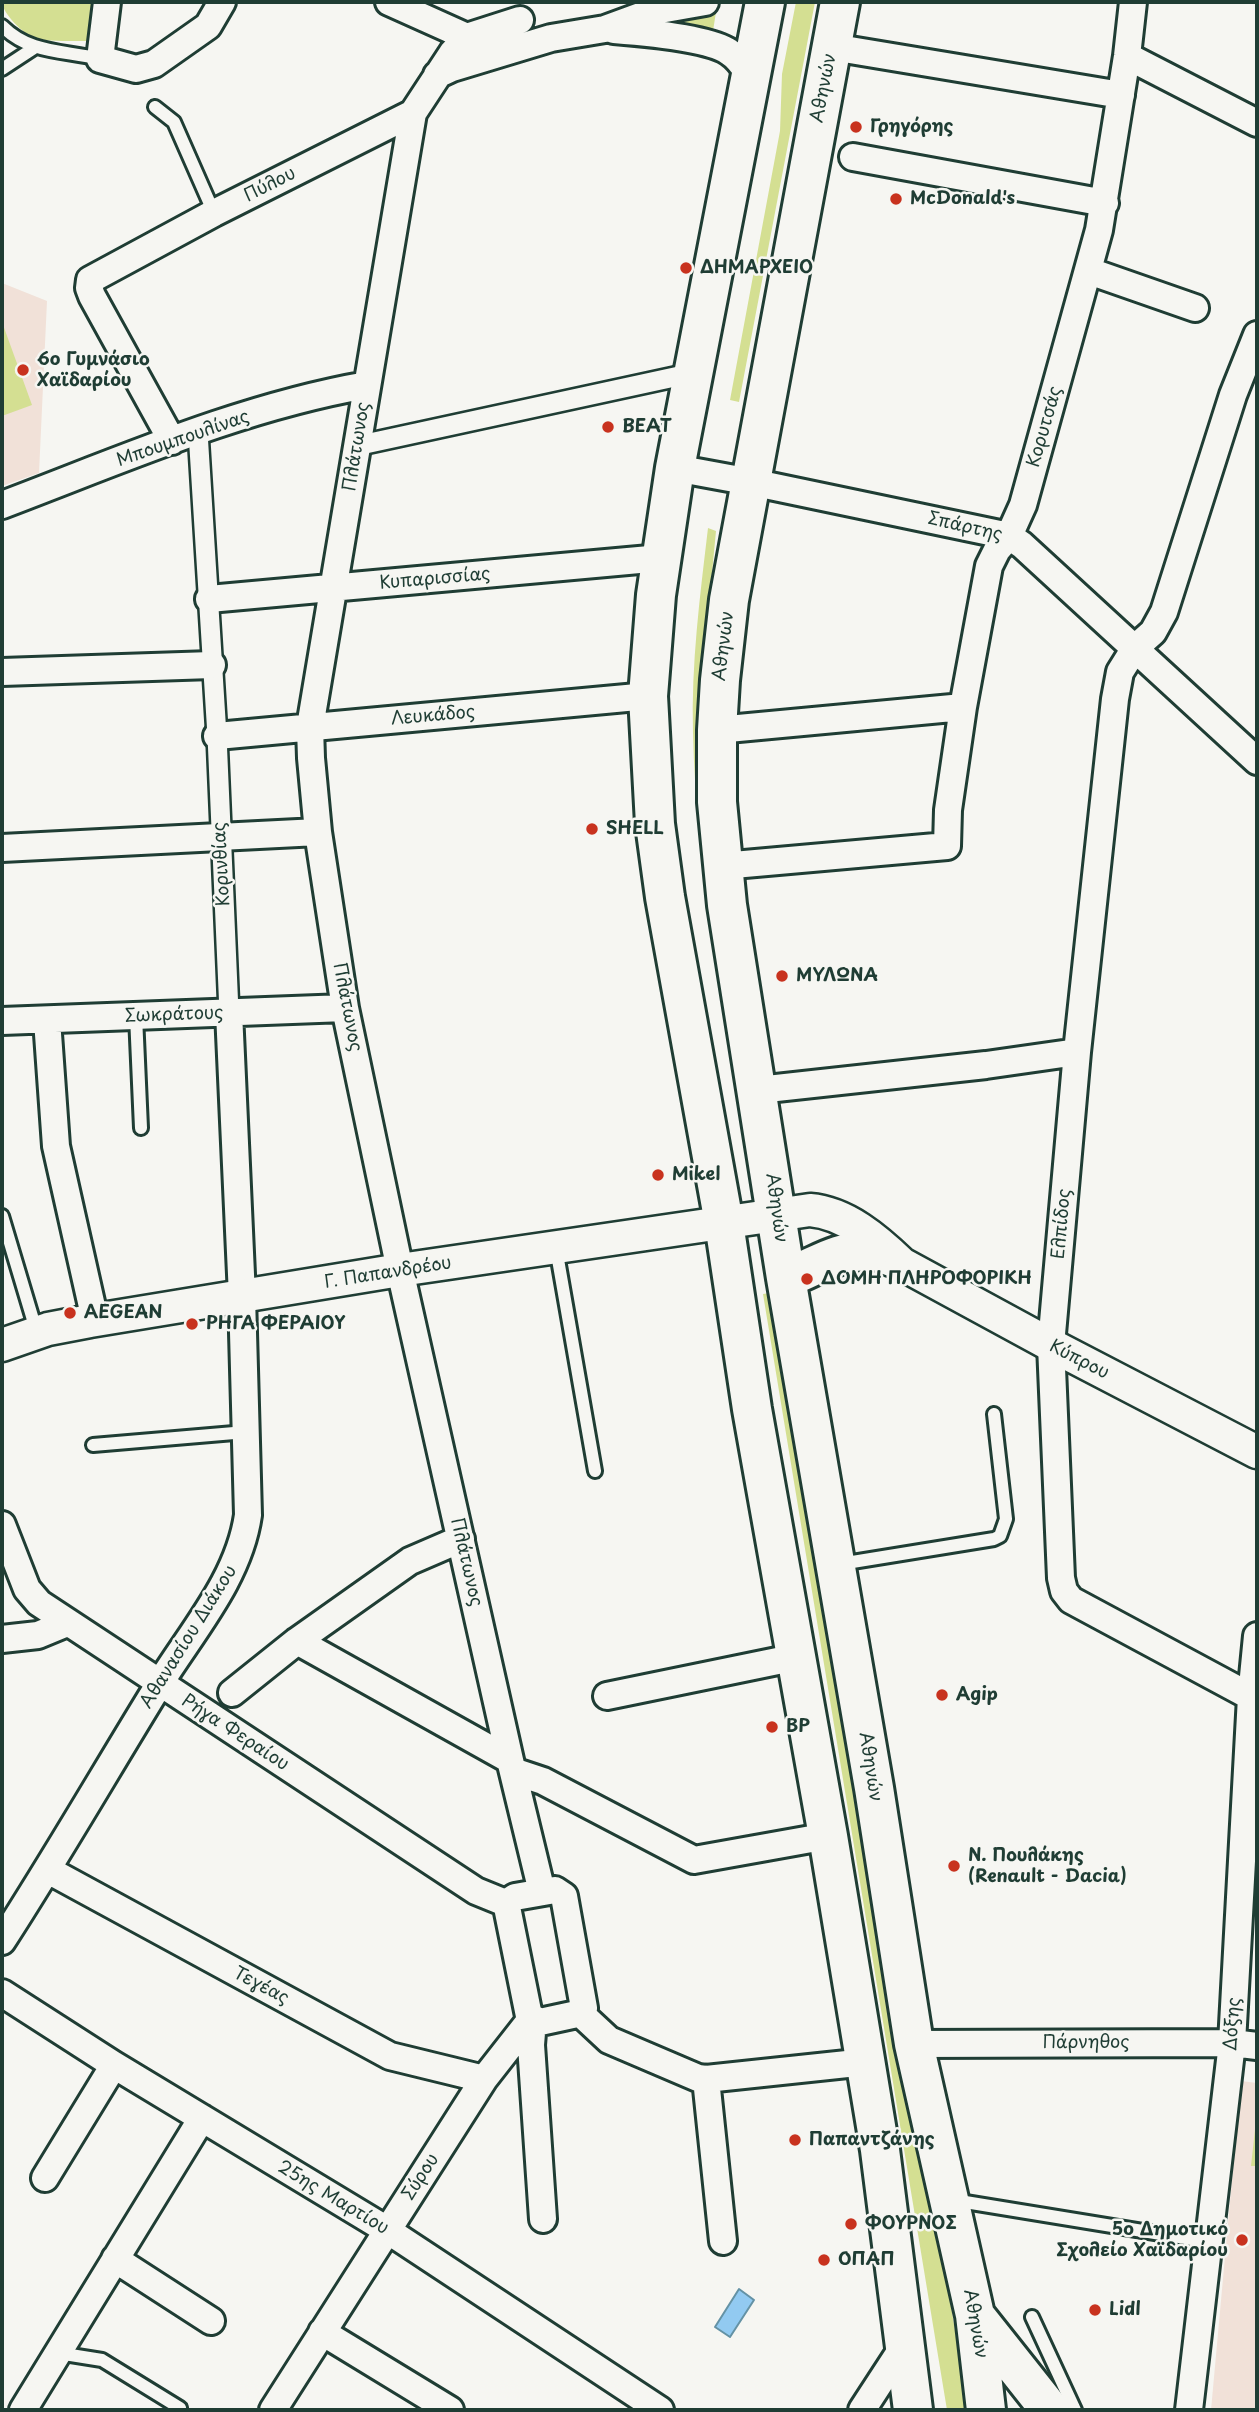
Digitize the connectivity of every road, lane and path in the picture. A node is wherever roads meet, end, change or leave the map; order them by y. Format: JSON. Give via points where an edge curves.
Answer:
{"nodes":[{"id":1,"x":107,"y":2,"type":"edge"},
{"id":2,"x":222,"y":2,"type":"edge"},
{"id":3,"x":389,"y":2,"type":"edge"},
{"id":4,"x":705,"y":2,"type":"edge"},
{"id":5,"x":765,"y":2,"type":"edge"},
{"id":6,"x":840,"y":2,"type":"edge"},
{"id":7,"x":1133,"y":2,"type":"edge"},
{"id":8,"x":655,"y":6,"type":"edge"},
{"id":9,"x":520,"y":11,"type":"edge"},
{"id":10,"x":2,"y":26,"type":"edge"},
{"id":11,"x":605,"y":29,"type":"junction"},
{"id":12,"x":467,"y":37,"type":"junction"},
{"id":13,"x":551,"y":38,"type":"junction"},
{"id":14,"x":832,"y":47,"type":"junction"},
{"id":15,"x":34,"y":48,"type":"junction"},
{"id":16,"x":1127,"y":56,"type":"junction"},
{"id":17,"x":100,"y":59,"type":"junction"},
{"id":18,"x":2,"y":69,"type":"edge"},
{"id":19,"x":437,"y":75,"type":"junction"},
{"id":20,"x":751,"y":77,"type":"junction"},
{"id":21,"x":1121,"y":95,"type":"junction"},
{"id":22,"x":155,"y":107,"type":"dead end"},
{"id":23,"x":413,"y":113,"type":"junction"},
{"id":24,"x":1257,"y":123,"type":"edge"},
{"id":25,"x":853,"y":157,"type":"dead end"},
{"id":26,"x":1105,"y":203,"type":"junction"},
{"id":27,"x":214,"y":213,"type":"junction"},
{"id":28,"x":1089,"y":271,"type":"junction"},
{"id":29,"x":1195,"y":308,"type":"dead end"},
{"id":30,"x":1257,"y":335,"type":"edge"},
{"id":31,"x":693,"y":373,"type":"junction"},
{"id":32,"x":367,"y":384,"type":"junction"},
{"id":33,"x":198,"y":432,"type":"junction"},
{"id":34,"x":172,"y":440,"type":"junction"},
{"id":35,"x":356,"y":446,"type":"junction"},
{"id":36,"x":675,"y":468,"type":"junction"},
{"id":37,"x":751,"y":482,"type":"junction"},
{"id":38,"x":2,"y":505,"type":"edge"},
{"id":39,"x":1009,"y":536,"type":"junction"},
{"id":40,"x":661,"y":558,"type":"junction"},
{"id":41,"x":334,"y":589,"type":"junction"},
{"id":42,"x":209,"y":599,"type":"junction"},
{"id":43,"x":1135,"y":648,"type":"junction"},
{"id":44,"x":212,"y":665,"type":"junction"},
{"id":45,"x":2,"y":672,"type":"edge"},
{"id":46,"x":648,"y":695,"type":"junction"},
{"id":47,"x":963,"y":707,"type":"junction"},
{"id":48,"x":310,"y":727,"type":"junction"},
{"id":49,"x":717,"y":730,"type":"junction"},
{"id":50,"x":217,"y":736,"type":"junction"},
{"id":51,"x":1257,"y":761,"type":"edge"},
{"id":52,"x":318,"y":832,"type":"junction"},
{"id":53,"x":221,"y":839,"type":"junction"},
{"id":54,"x":2,"y":848,"type":"edge"},
{"id":55,"x":722,"y":866,"type":"junction"},
{"id":56,"x":345,"y":1008,"type":"junction"},
{"id":57,"x":229,"y":1012,"type":"junction"},
{"id":58,"x":136,"y":1016,"type":"junction"},
{"id":59,"x":47,"y":1020,"type":"junction"},
{"id":60,"x":2,"y":1021,"type":"edge"},
{"id":61,"x":1077,"y":1052,"type":"junction"},
{"id":62,"x":758,"y":1090,"type":"junction"},
{"id":63,"x":141,"y":1128,"type":"dead end"},
{"id":64,"x":776,"y":1214,"type":"junction"},
{"id":65,"x":2,"y":1216,"type":"edge"},
{"id":66,"x":724,"y":1223,"type":"junction"},
{"id":67,"x":556,"y":1248,"type":"junction"},
{"id":68,"x":886,"y":1258,"type":"junction"},
{"id":69,"x":400,"y":1270,"type":"junction"},
{"id":70,"x":786,"y":1278,"type":"junction"},
{"id":71,"x":242,"y":1296,"type":"junction"},
{"id":72,"x":95,"y":1320,"type":"junction"},
{"id":73,"x":37,"y":1333,"type":"junction"},
{"id":74,"x":2,"y":1345,"type":"edge"},
{"id":75,"x":1051,"y":1345,"type":"junction"},
{"id":76,"x":994,"y":1414,"type":"dead end"},
{"id":77,"x":246,"y":1432,"type":"junction"},
{"id":78,"x":93,"y":1445,"type":"dead end"},
{"id":79,"x":1257,"y":1451,"type":"edge"},
{"id":80,"x":595,"y":1471,"type":"dead end"},
{"id":81,"x":2,"y":1525,"type":"edge"},
{"id":82,"x":461,"y":1539,"type":"junction"},
{"id":83,"x":836,"y":1565,"type":"junction"},
{"id":84,"x":67,"y":1623,"type":"junction"},
{"id":85,"x":1257,"y":1636,"type":"edge"},
{"id":86,"x":2,"y":1639,"type":"edge"},
{"id":87,"x":297,"y":1641,"type":"junction"},
{"id":88,"x":797,"y":1657,"type":"junction"},
{"id":89,"x":160,"y":1683,"type":"junction"},
{"id":90,"x":232,"y":1693,"type":"dead end"},
{"id":91,"x":607,"y":1696,"type":"dead end"},
{"id":92,"x":1254,"y":1698,"type":"edge"},
{"id":93,"x":512,"y":1766,"type":"junction"},
{"id":94,"x":828,"y":1836,"type":"junction"},
{"id":95,"x":48,"y":1870,"type":"junction"},
{"id":96,"x":542,"y":1892,"type":"junction"},
{"id":97,"x":508,"y":1904,"type":"junction"},
{"id":98,"x":2,"y":1941,"type":"edge"},
{"id":99,"x":2,"y":1993,"type":"edge"},
{"id":100,"x":580,"y":2013,"type":"junction"},
{"id":101,"x":532,"y":2020,"type":"junction"},
{"id":102,"x":914,"y":2044,"type":"junction"},
{"id":103,"x":1245,"y":2044,"type":"edge"},
{"id":104,"x":866,"y":2062,"type":"junction"},
{"id":105,"x":114,"y":2065,"type":"junction"},
{"id":106,"x":484,"y":2079,"type":"junction"},
{"id":107,"x":706,"y":2079,"type":"junction"},
{"id":108,"x":202,"y":2118,"type":"junction"},
{"id":109,"x":45,"y":2178,"type":"dead end"},
{"id":110,"x":949,"y":2199,"type":"junction"},
{"id":111,"x":543,"y":2219,"type":"dead end"},
{"id":112,"x":387,"y":2230,"type":"junction"},
{"id":113,"x":723,"y":2241,"type":"dead end"},
{"id":114,"x":1210,"y":2242,"type":"junction"},
{"id":115,"x":115,"y":2259,"type":"junction"},
{"id":116,"x":975,"y":2315,"type":"junction"},
{"id":117,"x":1032,"y":2317,"type":"dead end"},
{"id":118,"x":211,"y":2321,"type":"dead end"},
{"id":119,"x":321,"y":2332,"type":"junction"},
{"id":120,"x":905,"y":2344,"type":"junction"},
{"id":121,"x":58,"y":2353,"type":"junction"},
{"id":122,"x":23,"y":2410,"type":"edge"},
{"id":123,"x":178,"y":2410,"type":"edge"},
{"id":124,"x":273,"y":2410,"type":"edge"},
{"id":125,"x":450,"y":2410,"type":"edge"},
{"id":126,"x":659,"y":2410,"type":"edge"},
{"id":127,"x":862,"y":2410,"type":"edge"},
{"id":128,"x":913,"y":2410,"type":"edge"},
{"id":129,"x":986,"y":2410,"type":"edge"},
{"id":130,"x":1050,"y":2410,"type":"edge"},
{"id":131,"x":1075,"y":2410,"type":"edge"},
{"id":132,"x":1189,"y":2410,"type":"edge"}],
"edges":[{"from":1,"to":17,"type":"street"},
{"from":2,"to":17,"type":"street","via":[[208,26],[154,64],[136,69]]},
{"from":3,"to":12,"type":"street"},
{"from":4,"to":8,"type":"street"},
{"from":5,"to":20,"type":"highway"},
{"from":6,"to":14,"type":"highway","name":"Αθηνών"},
{"from":7,"to":16,"type":"street","name":"Κορυτσάς"},
{"from":8,"to":11,"type":"street"},
{"from":9,"to":12,"type":"street"},
{"from":9,"to":13,"type":"street","via":[[536,31]]},
{"from":10,"to":15,"type":"lane"},
{"from":11,"to":13,"type":"street"},
{"from":11,"to":20,"type":"street","via":[[719,46],[739,60]]},
{"from":12,"to":19,"type":"street"},
{"from":13,"to":19,"type":"street"},
{"from":14,"to":21,"type":"street"},
{"from":14,"to":37,"type":"highway","name":"Αθηνών"},
{"from":15,"to":17,"type":"lane"},
{"from":15,"to":18,"type":"lane"},
{"from":16,"to":21,"type":"street","name":"Κορυτσάς"},
{"from":16,"to":24,"type":"street"},
{"from":19,"to":23,"type":"street"},
{"from":20,"to":31,"type":"highway"},
{"from":21,"to":26,"type":"street","name":"Κορυτσάς"},
{"from":22,"to":27,"type":"lane","via":[[174,122]]},
{"from":23,"to":27,"type":"street","name":"Πύλου"},
{"from":23,"to":32,"type":"street","name":"Πλάτωνος"},
{"from":25,"to":26,"type":"street"},
{"from":26,"to":28,"type":"street","name":"Κορυτσάς"},
{"from":27,"to":34,"type":"street","name":"Πύλου","via":[[90,280],[92,296]]},
{"from":28,"to":29,"type":"street"},
{"from":28,"to":39,"type":"street","name":"Κορυτσάς","via":[[1023,506]]},
{"from":30,"to":43,"type":"street","name":"Ελπίδος","via":[[1233,395],[1164,612],[1153,632]]},
{"from":31,"to":35,"type":"street"},
{"from":31,"to":36,"type":"highway"},
{"from":32,"to":33,"type":"street","name":"Μπουμπουλίνας","via":[[317,394]]},
{"from":32,"to":35,"type":"street","name":"Πλάτωνος"},
{"from":33,"to":34,"type":"street","name":"Μπουμπουλίνας"},
{"from":33,"to":42,"type":"street","name":"Κορινθίας"},
{"from":34,"to":38,"type":"street","name":"Μπουμπουλίνας"},
{"from":35,"to":41,"type":"street","name":"Πλάτωνος"},
{"from":36,"to":37,"type":"street","name":"Σπάρτης"},
{"from":36,"to":40,"type":"highway"},
{"from":37,"to":39,"type":"street","name":"Σπάρτης"},
{"from":37,"to":49,"type":"highway","name":"Αθηνών","via":[[729,600]]},
{"from":39,"to":43,"type":"street","name":"Σπάρτης"},
{"from":39,"to":47,"type":"street","name":"Κορυτσάς","via":[[989,566]]},
{"from":40,"to":41,"type":"street","name":"Κυπαρισσίας"},
{"from":40,"to":46,"type":"highway"},
{"from":41,"to":42,"type":"street","name":"Κυπαρισσίας"},
{"from":41,"to":48,"type":"street","name":"Πλάτωνος"},
{"from":42,"to":44,"type":"street","name":"Κορινθίας"},
{"from":43,"to":51,"type":"street","name":"Σπάρτης"},
{"from":43,"to":61,"type":"street","name":"Ελπίδος","via":[[1120,672],[1115,699]]},
{"from":44,"to":45,"type":"street"},
{"from":44,"to":50,"type":"street","name":"Κορινθίας"},
{"from":46,"to":48,"type":"street","name":"Λευκάδος"},
{"from":46,"to":66,"type":"highway","via":[[663,885]]},
{"from":47,"to":49,"type":"street"},
{"from":47,"to":55,"type":"street","name":"Κορυτσάς","via":[[947,846]]},
{"from":48,"to":50,"type":"street","name":"Λευκάδος"},
{"from":48,"to":52,"type":"street","name":"Πλάτωνος"},
{"from":49,"to":55,"type":"highway","name":"Αθηνών"},
{"from":50,"to":53,"type":"street","name":"Κορινθίας"},
{"from":52,"to":53,"type":"street"},
{"from":52,"to":56,"type":"street","name":"Πλάτωνος"},
{"from":53,"to":54,"type":"street"},
{"from":53,"to":57,"type":"street","name":"Κορινθίας"},
{"from":55,"to":62,"type":"highway","name":"Αθηνών"},
{"from":56,"to":57,"type":"street","name":"Σωκράτους"},
{"from":56,"to":69,"type":"street","name":"Πλάτωνος"},
{"from":57,"to":58,"type":"street","name":"Σωκράτους"},
{"from":57,"to":71,"type":"street","name":"Κορινθίας"},
{"from":58,"to":59,"type":"street","name":"Σωκράτους"},
{"from":58,"to":63,"type":"lane"},
{"from":59,"to":60,"type":"street","name":"Σωκράτους"},
{"from":59,"to":72,"type":"street","via":[[56,1146]]},
{"from":61,"to":62,"type":"street"},
{"from":61,"to":75,"type":"street","name":"Ελπίδος"},
{"from":62,"to":64,"type":"highway","name":"Αθηνών"},
{"from":64,"to":66,"type":"street","name":"Γ. Παπανδρέου"},
{"from":64,"to":68,"type":"street","name":"Κύπρου","via":[[813,1225]]},
{"from":64,"to":70,"type":"highway","name":"Αθηνών"},
{"from":65,"to":73,"type":"lane"},
{"from":66,"to":67,"type":"street","name":"Γ. Παπανδρέου"},
{"from":66,"to":88,"type":"highway"},
{"from":67,"to":69,"type":"street","name":"Γ. Παπανδρέου"},
{"from":67,"to":80,"type":"lane"},
{"from":68,"to":70,"type":"highway","via":[[839,1253]]},
{"from":68,"to":75,"type":"street","name":"Κύπρου"},
{"from":69,"to":71,"type":"street","name":"Γ. Παπανδρέου"},
{"from":69,"to":82,"type":"street","name":"Πλάτωνος"},
{"from":70,"to":83,"type":"highway","name":"Αθηνών"},
{"from":71,"to":72,"type":"street","name":"Γ. Παπανδρέου"},
{"from":71,"to":77,"type":"street","name":"Αθανασίου Διάκου"},
{"from":72,"to":73,"type":"street","name":"Γ. Παπανδρέου"},
{"from":73,"to":74,"type":"street","name":"Γ. Παπανδρέου"},
{"from":75,"to":79,"type":"street","name":"Κύπρου"},
{"from":75,"to":92,"type":"street","name":"Ελπίδος","via":[[1064,1591],[1071,1600]]},
{"from":76,"to":83,"type":"lane","via":[[1006,1518],[1000,1536]]},
{"from":77,"to":78,"type":"lane"},
{"from":77,"to":89,"type":"street","name":"Αθανασίου Διάκου","via":[[245,1539],[234,1568]]},
{"from":81,"to":84,"type":"street","name":"Ρήγα Φεραίου","via":[[27,1588]]},
{"from":82,"to":87,"type":"street","via":[[410,1561]]},
{"from":82,"to":93,"type":"street","name":"Πλάτωνος"},
{"from":83,"to":102,"type":"highway","name":"Αθηνών"},
{"from":84,"to":86,"type":"street","via":[[38,1636]]},
{"from":84,"to":89,"type":"street","name":"Ρήγα Φεραίου"},
{"from":85,"to":92,"type":"street","name":"Δόξης"},
{"from":87,"to":90,"type":"street"},
{"from":87,"to":93,"type":"street"},
{"from":88,"to":91,"type":"street"},
{"from":88,"to":94,"type":"highway"},
{"from":89,"to":95,"type":"street","name":"Αθανασίου Διάκου"},
{"from":89,"to":97,"type":"street","name":"Ρήγα Φεραίου","via":[[476,1891]]},
{"from":92,"to":103,"type":"street","name":"Δόξης"},
{"from":93,"to":94,"type":"street","via":[[694,1860]]},
{"from":93,"to":96,"type":"street","name":"Πλάτωνος"},
{"from":94,"to":104,"type":"highway"},
{"from":95,"to":98,"type":"street","name":"Αθανασίου Διάκου"},
{"from":95,"to":106,"type":"street","name":"Τεγέας","via":[[390,2056]]},
{"from":96,"to":97,"type":"street","via":[[515,1897]]},
{"from":96,"to":100,"type":"street","via":[[555,1890],[564,1896],[584,2004]]},
{"from":97,"to":101,"type":"street"},
{"from":99,"to":105,"type":"street","name":"25ης Μαρτίου"},
{"from":100,"to":101,"type":"street"},
{"from":100,"to":107,"type":"street","via":[[609,2040]]},
{"from":101,"to":106,"type":"street","name":"Σύρου"},
{"from":101,"to":111,"type":"street"},
{"from":102,"to":103,"type":"street","name":"Πάρνηθος"},
{"from":102,"to":110,"type":"highway","name":"Αθηνών"},
{"from":103,"to":114,"type":"street","name":"Δόξης"},
{"from":104,"to":107,"type":"street"},
{"from":104,"to":120,"type":"highway"},
{"from":105,"to":108,"type":"street","name":"25ης Μαρτίου"},
{"from":105,"to":109,"type":"street"},
{"from":106,"to":112,"type":"street","name":"Σύρου"},
{"from":107,"to":113,"type":"street"},
{"from":108,"to":112,"type":"street","name":"25ης Μαρτίου"},
{"from":108,"to":115,"type":"street"},
{"from":110,"to":114,"type":"lane"},
{"from":110,"to":116,"type":"highway","name":"Αθηνών"},
{"from":112,"to":119,"type":"street","name":"Σύρου"},
{"from":112,"to":126,"type":"street","name":"25ης Μαρτίου"},
{"from":114,"to":132,"type":"street","name":"Δόξης"},
{"from":115,"to":118,"type":"street"},
{"from":115,"to":121,"type":"street"},
{"from":116,"to":129,"type":"highway","name":"Αθηνών"},
{"from":116,"to":130,"type":"highway"},
{"from":117,"to":131,"type":"lane"},
{"from":119,"to":124,"type":"street","name":"Σύρου"},
{"from":119,"to":125,"type":"street"},
{"from":120,"to":127,"type":"street"},
{"from":120,"to":128,"type":"highway"},
{"from":121,"to":122,"type":"street"},
{"from":121,"to":123,"type":"lane","via":[[102,2360]]}]}
